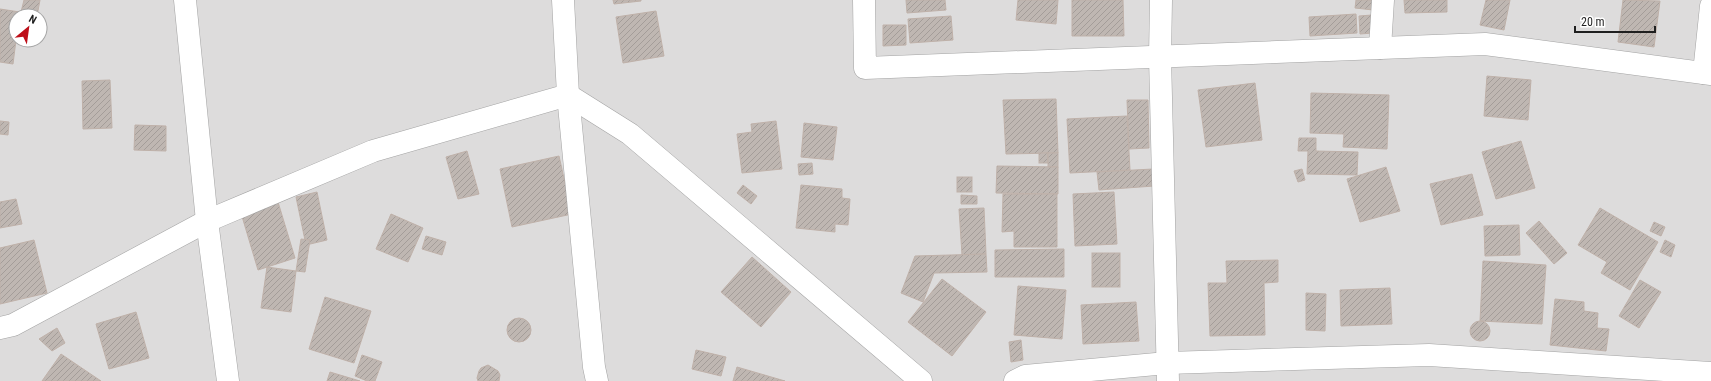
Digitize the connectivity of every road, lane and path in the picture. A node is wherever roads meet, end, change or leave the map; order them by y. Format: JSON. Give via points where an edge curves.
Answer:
{"nodes":[{"id":1,"x":185,"y":0,"type":"edge"},
{"id":2,"x":563,"y":0,"type":"edge"},
{"id":3,"x":864,"y":0,"type":"edge"},
{"id":4,"x":1161,"y":0,"type":"edge"},
{"id":5,"x":1384,"y":0,"type":"edge"},
{"id":6,"x":1711,"y":6,"type":"edge"},
{"id":7,"x":1380,"y":48,"type":"junction"},
{"id":8,"x":1160,"y":57,"type":"junction"},
{"id":9,"x":1708,"y":73,"type":"edge"},
{"id":10,"x":568,"y":95,"type":"junction"},
{"id":11,"x":207,"y":221,"type":"junction"},
{"id":12,"x":0,"y":328,"type":"edge"},
{"id":13,"x":1168,"y":372,"type":"edge"},
{"id":14,"x":1711,"y":373,"type":"edge"},
{"id":15,"x":228,"y":381,"type":"edge"},
{"id":16,"x":597,"y":381,"type":"edge"},
{"id":17,"x":921,"y":381,"type":"edge"},
{"id":18,"x":1016,"y":381,"type":"edge"}],
"edges":[{"from":1,"to":11,"type":"street"},
{"from":2,"to":10,"type":"street"},
{"from":3,"to":8,"type":"street","via":[[865,68]]},
{"from":4,"to":8,"type":"street"},
{"from":5,"to":7,"type":"street"},
{"from":6,"to":9,"type":"street"},
{"from":7,"to":8,"type":"street"},
{"from":7,"to":9,"type":"street","via":[[1486,44]]},
{"from":8,"to":13,"type":"street"},
{"from":10,"to":11,"type":"street","via":[[373,152]]},
{"from":10,"to":16,"type":"street"},
{"from":10,"to":17,"type":"street","via":[[630,134]]},
{"from":11,"to":12,"type":"street","via":[[13,325]]},
{"from":11,"to":15,"type":"street"},
{"from":13,"to":14,"type":"street","via":[[1429,355]]},
{"from":13,"to":18,"type":"street","via":[[1025,376]]}]}
